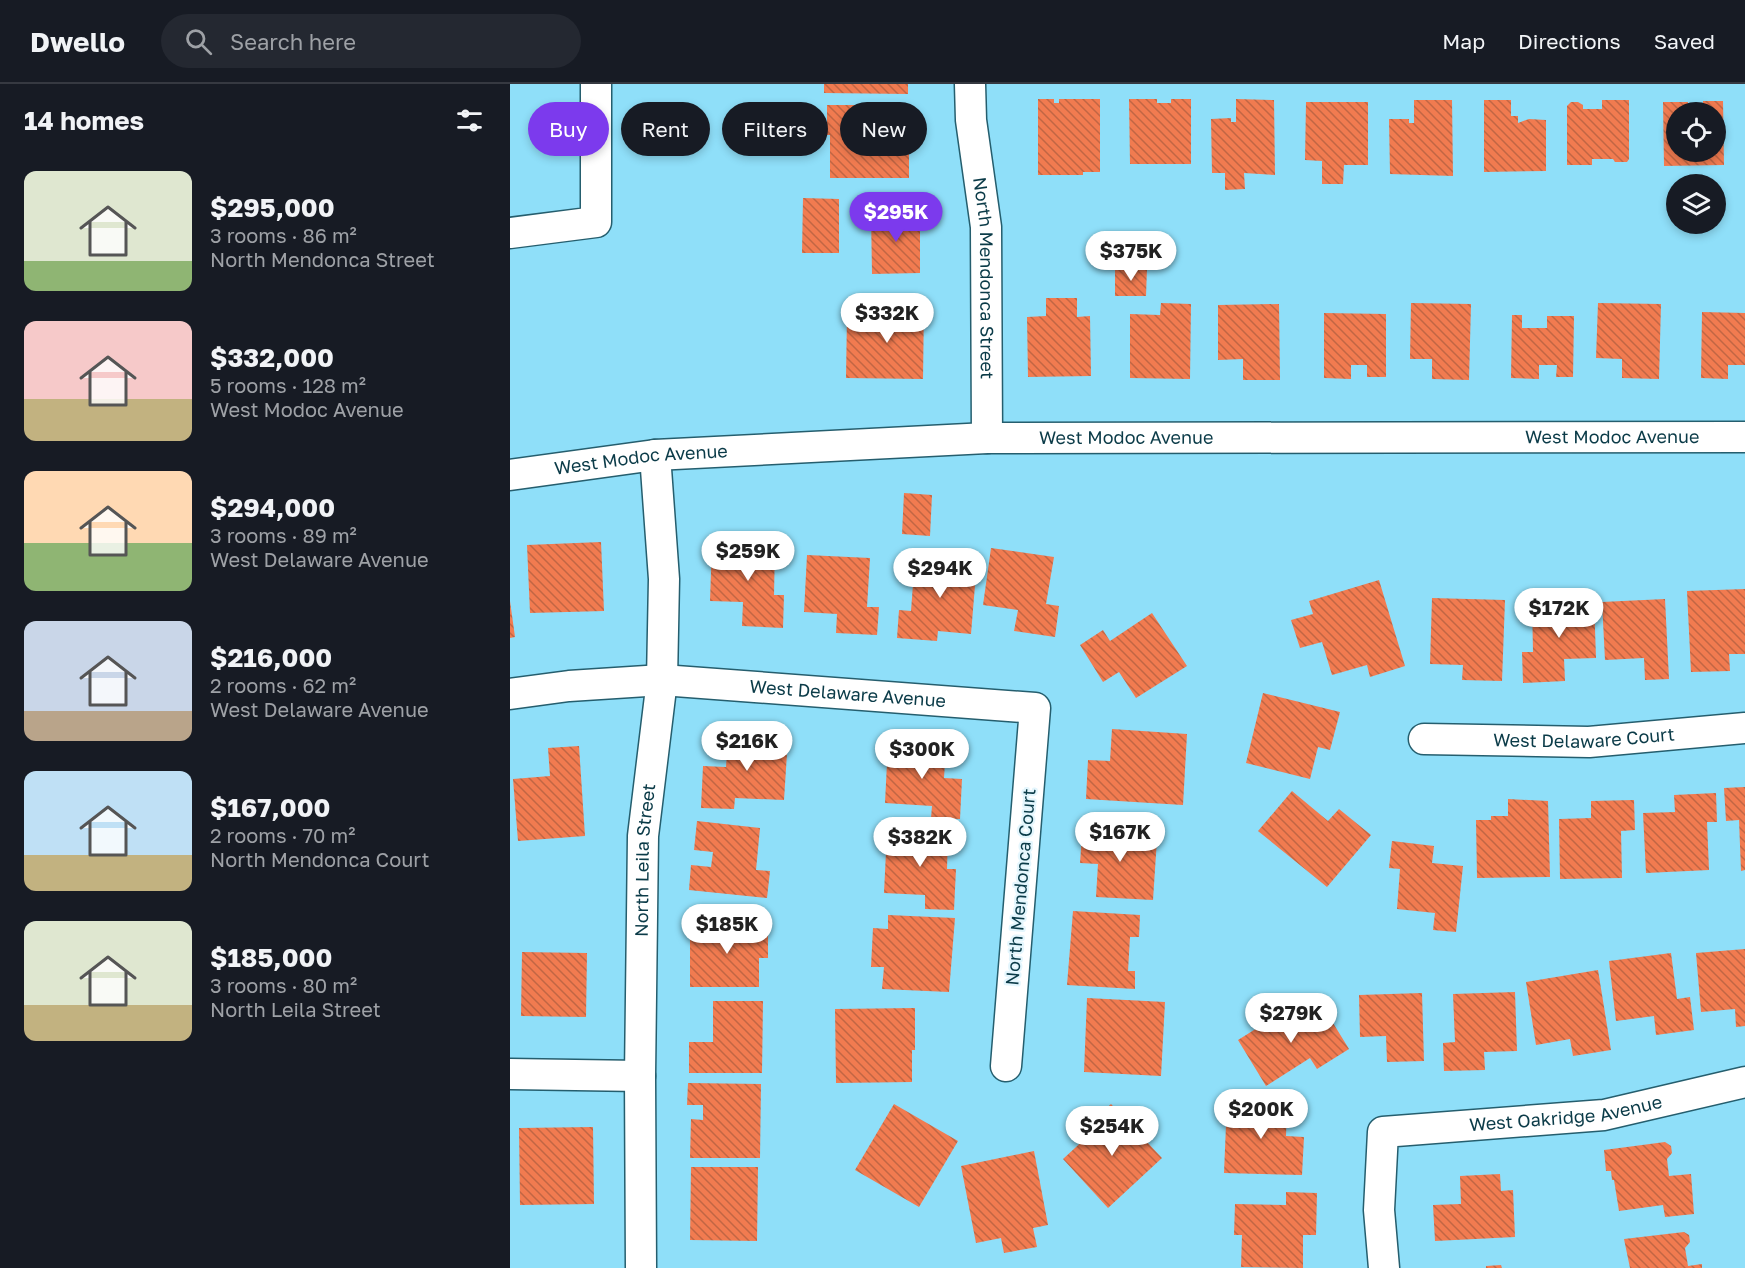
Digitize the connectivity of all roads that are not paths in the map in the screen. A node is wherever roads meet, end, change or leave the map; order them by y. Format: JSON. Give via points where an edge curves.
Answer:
{"nodes":[{"id":1,"x":596,"y":84,"type":"edge"},
{"id":2,"x":970,"y":84,"type":"edge"},
{"id":3,"x":510,"y":233,"type":"edge"},
{"id":4,"x":987,"y":438,"type":"junction"},
{"id":5,"x":1745,"y":438,"type":"edge"},
{"id":6,"x":655,"y":454,"type":"junction"},
{"id":7,"x":510,"y":475,"type":"edge"},
{"id":8,"x":662,"y":680,"type":"junction"},
{"id":9,"x":510,"y":694,"type":"edge"},
{"id":10,"x":1035,"y":708,"type":"joint"},
{"id":11,"x":1745,"y":728,"type":"edge"},
{"id":12,"x":1424,"y":739,"type":"dead end"},
{"id":13,"x":1006,"y":1066,"type":"dead end"},
{"id":14,"x":510,"y":1074,"type":"edge"},
{"id":15,"x":639,"y":1076,"type":"junction"},
{"id":16,"x":1745,"y":1084,"type":"edge"},
{"id":17,"x":641,"y":1268,"type":"edge"},
{"id":18,"x":1384,"y":1268,"type":"edge"}],
"edges":[{"from":1,"to":3,"type":"street","via":[[596,222]]},
{"from":2,"to":4,"type":"street","name":"North Mendonca Street","via":[[971,120],[986,227]]},
{"from":4,"to":5,"type":"street","name":"West Modoc Avenue"},
{"from":4,"to":6,"type":"street","name":"West Modoc Avenue"},
{"from":6,"to":7,"type":"street","name":"West Modoc Avenue"},
{"from":6,"to":8,"type":"street","name":"North Leila Street","via":[[664,579]]},
{"from":8,"to":9,"type":"street"},
{"from":8,"to":10,"type":"street","name":"West Delaware Avenue"},
{"from":8,"to":15,"type":"street","name":"North Leila Street","via":[[643,836]]},
{"from":10,"to":13,"type":"street","name":"North Mendonca Court"},
{"from":11,"to":12,"type":"street","name":"West Delaware Court","via":[[1589,742]]},
{"from":14,"to":15,"type":"street"},
{"from":15,"to":17,"type":"street","name":"North Leila Street"},
{"from":16,"to":18,"type":"street","name":"West Oakridge Avenue","via":[[1604,1115],[1383,1132],[1379,1210]]}]}
